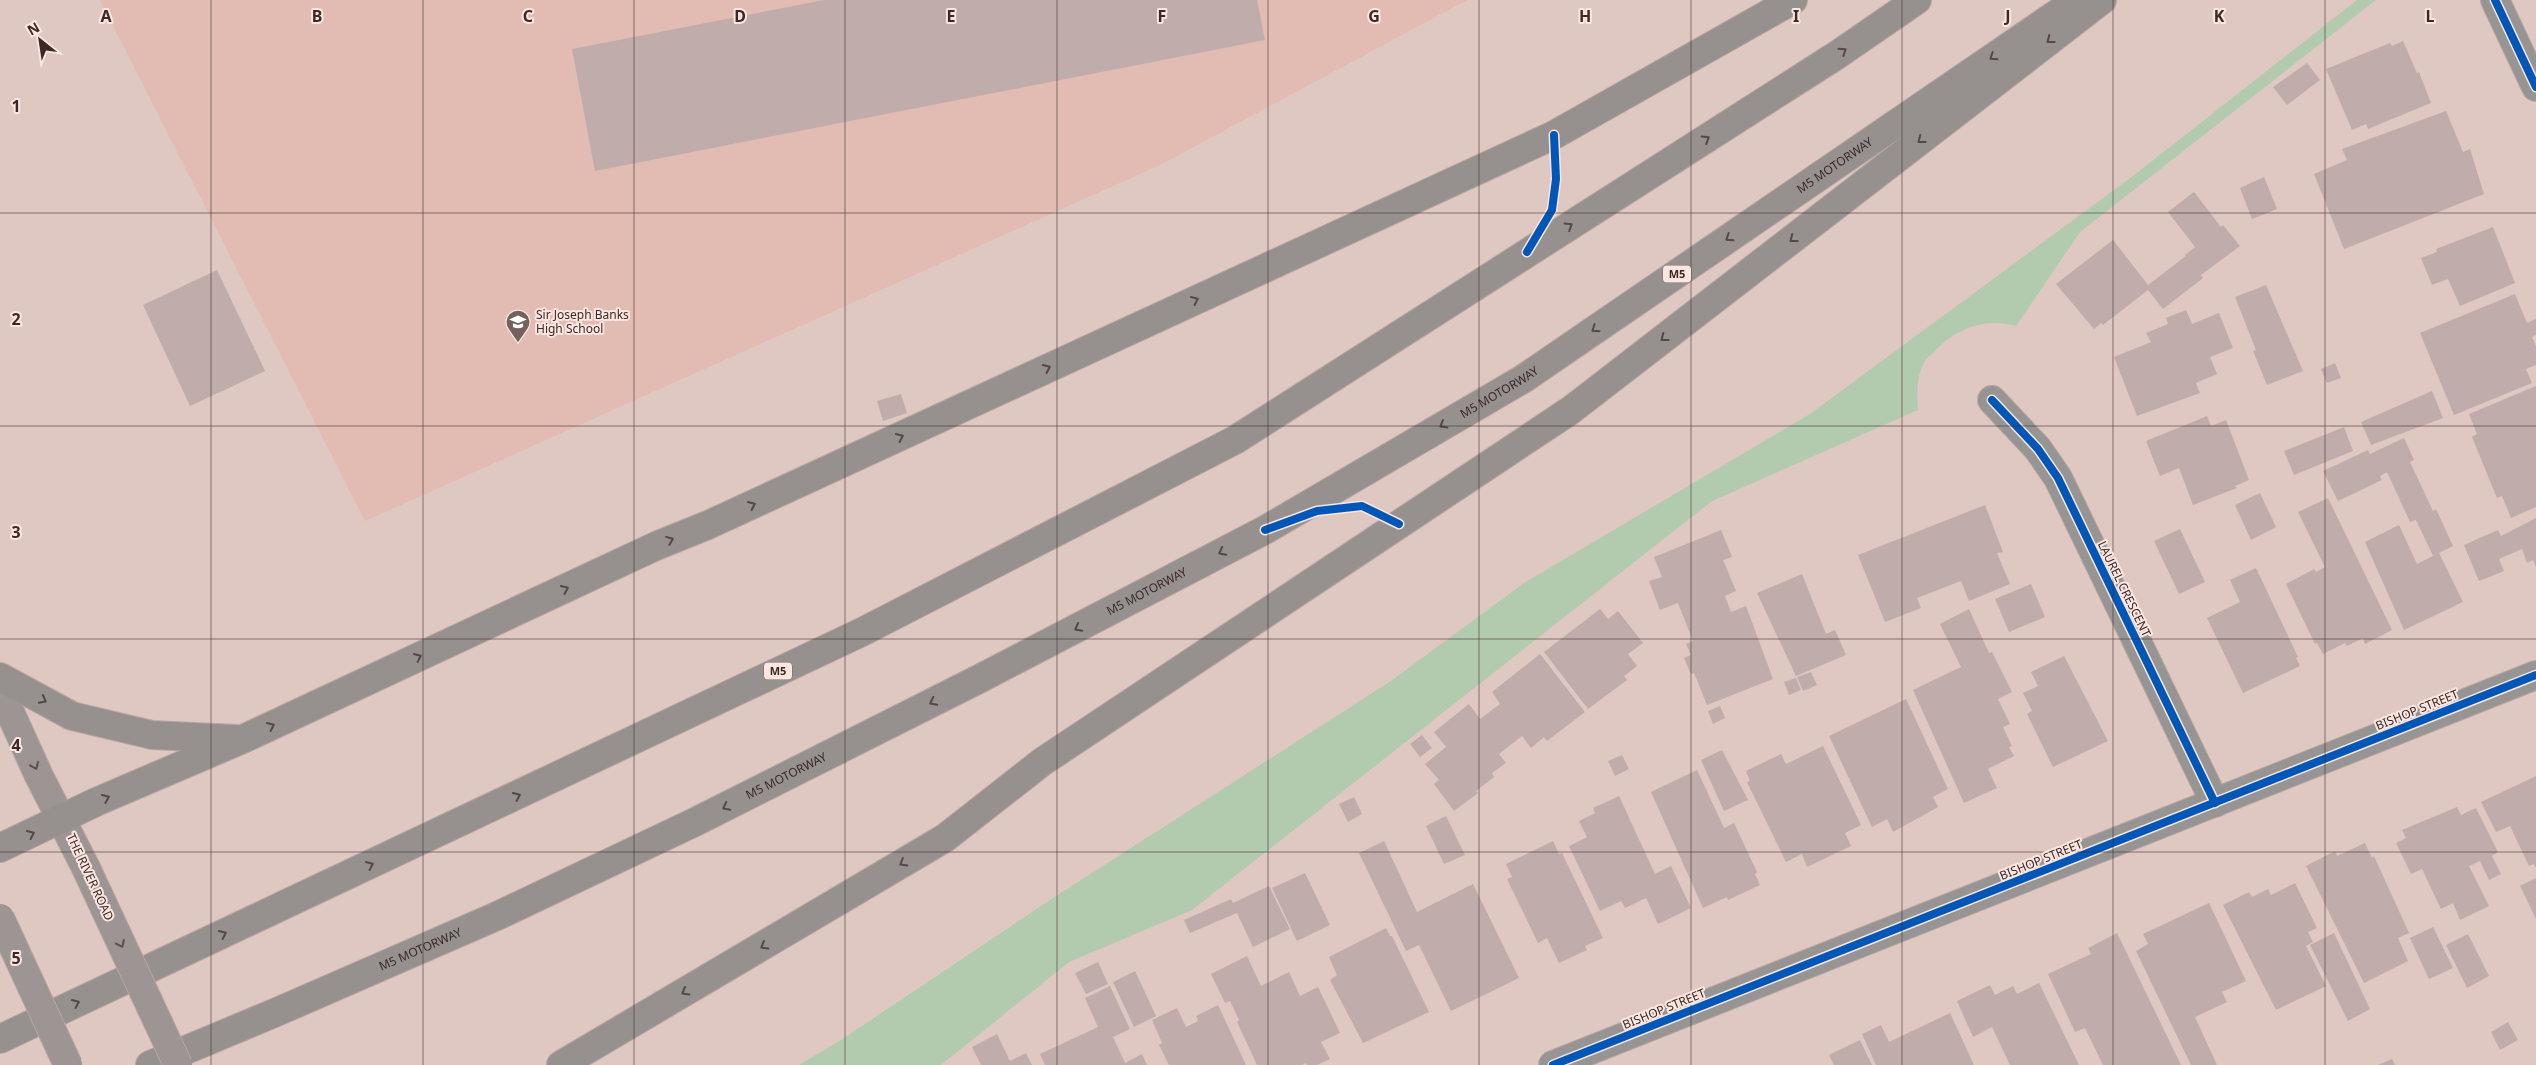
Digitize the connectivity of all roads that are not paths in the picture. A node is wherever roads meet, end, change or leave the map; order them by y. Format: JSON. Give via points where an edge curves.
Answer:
{"nodes":[{"id":1,"x":1793,"y":0,"type":"edge"},
{"id":2,"x":1917,"y":0,"type":"edge"},
{"id":3,"x":2077,"y":0,"type":"edge"},
{"id":4,"x":2102,"y":0,"type":"edge"},
{"id":5,"x":2495,"y":0,"type":"edge"},
{"id":6,"x":2536,"y":86,"type":"edge"},
{"id":7,"x":1992,"y":400,"type":"dead end"},
{"id":8,"x":2536,"y":675,"type":"edge"},
{"id":9,"x":0,"y":677,"type":"edge"},
{"id":10,"x":0,"y":690,"type":"edge"},
{"id":11,"x":243,"y":739,"type":"junction"},
{"id":12,"x":2215,"y":803,"type":"junction"},
{"id":13,"x":62,"y":819,"type":"junction"},
{"id":14,"x":0,"y":848,"type":"edge"},
{"id":15,"x":0,"y":918,"type":"edge"},
{"id":16,"x":0,"y":1039,"type":"edge"},
{"id":17,"x":68,"y":1065,"type":"edge"},
{"id":18,"x":150,"y":1065,"type":"edge"},
{"id":19,"x":178,"y":1065,"type":"edge"},
{"id":20,"x":561,"y":1065,"type":"edge"},
{"id":21,"x":1553,"y":1065,"type":"edge"}],
"edges":[{"from":11,"to":1,"type":"highway","one_way":true,"via":[[1554,135]]},
{"from":16,"to":2,"type":"highway","number":"M5","one_way":true,"via":[[853,636],[1235,440],[1837,55]]},
{"from":3,"to":18,"type":"highway","name":"M5 MOTORWAY","number":"M5","one_way":true,"via":[[1523,379],[1265,530],[695,822],[497,916]]},
{"from":4,"to":20,"type":"highway","one_way":true,"via":[[1571,410],[1042,762],[945,838]]},
{"from":5,"to":6,"type":"street"},
{"from":7,"to":12,"type":"street","name":"LAUREL CRESCENT","via":[[2038,448],[2058,478]]},
{"from":8,"to":12,"type":"street","name":"BISHOP STREET"},
{"from":9,"to":11,"type":"highway","one_way":true,"via":[[72,716],[152,735]]},
{"from":10,"to":13,"type":"main road","name":"THE RIVER ROAD","one_way":true},
{"from":13,"to":11,"type":"highway","one_way":true},
{"from":12,"to":21,"type":"street","name":"BISHOP STREET"},
{"from":14,"to":13,"type":"highway","one_way":true},
{"from":13,"to":19,"type":"main road","name":"THE RIVER ROAD","one_way":true,"bridge":true},
{"from":15,"to":17,"type":"main road","bridge":true}]}
